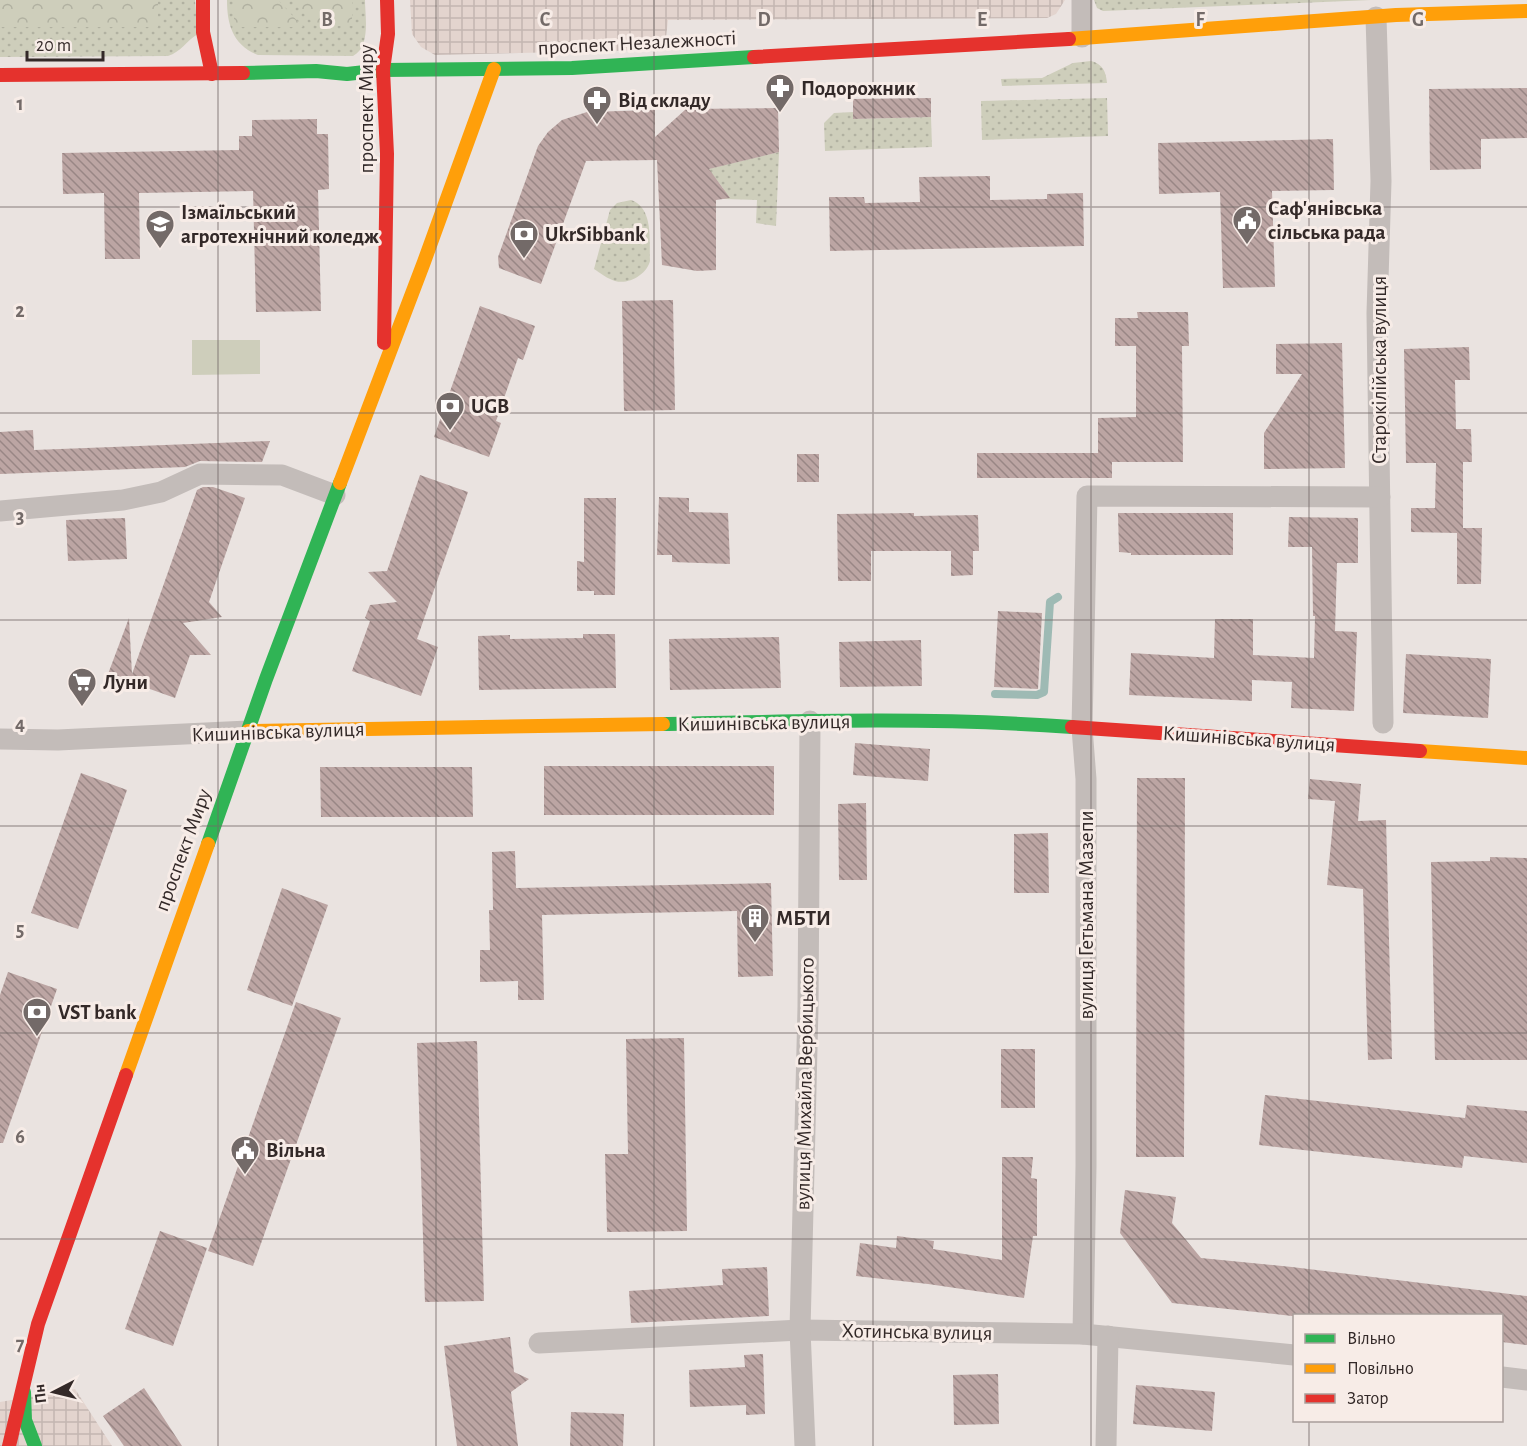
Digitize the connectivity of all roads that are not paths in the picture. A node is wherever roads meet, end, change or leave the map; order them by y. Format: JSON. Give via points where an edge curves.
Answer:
{"nodes":[{"id":1,"x":203,"y":0,"type":"edge"},
{"id":2,"x":387,"y":0,"type":"edge"},
{"id":3,"x":1082,"y":0,"type":"edge"},
{"id":4,"x":1527,"y":11,"type":"edge"},
{"id":5,"x":1376,"y":16,"type":"junction"},
{"id":6,"x":1082,"y":37,"type":"junction"},
{"id":7,"x":494,"y":69,"type":"junction"},
{"id":8,"x":384,"y":70,"type":"junction"},
{"id":9,"x":212,"y":74,"type":"junction"},
{"id":10,"x":0,"y":75,"type":"edge"},
{"id":11,"x":384,"y":363,"type":"junction"},
{"id":12,"x":335,"y":495,"type":"junction"},
{"id":13,"x":1380,"y":497,"type":"junction"},
{"id":14,"x":0,"y":511,"type":"edge"},
{"id":15,"x":1383,"y":717,"type":"dead end"},
{"id":16,"x":810,"y":722,"type":"junction"},
{"id":17,"x":1082,"y":728,"type":"junction"},
{"id":18,"x":248,"y":731,"type":"junction"},
{"id":19,"x":0,"y":739,"type":"edge"},
{"id":20,"x":1527,"y":758,"type":"edge"},
{"id":21,"x":800,"y":1330,"type":"junction"},
{"id":22,"x":1083,"y":1334,"type":"junction"},
{"id":23,"x":1108,"y":1336,"type":"junction"},
{"id":24,"x":539,"y":1343,"type":"dead end"},
{"id":25,"x":28,"y":1354,"type":"junction"},
{"id":26,"x":1293,"y":1356,"type":"edge"},
{"id":27,"x":1503,"y":1377,"type":"edge"},
{"id":28,"x":1527,"y":1380,"type":"edge"},
{"id":29,"x":24,"y":1384,"type":"junction"},
{"id":30,"x":5,"y":1403,"type":"dead end"},
{"id":31,"x":9,"y":1446,"type":"edge"},
{"id":32,"x":34,"y":1446,"type":"edge"},
{"id":33,"x":805,"y":1446,"type":"edge"},
{"id":34,"x":1106,"y":1446,"type":"edge"}],
"edges":[{"from":1,"to":9,"type":"main road","via":[[203,32]]},
{"from":2,"to":8,"type":"main road","name":"проспект Миру"},
{"from":3,"to":6,"type":"street"},
{"from":4,"to":5,"type":"main road","name":"проспект Незалежності"},
{"from":5,"to":6,"type":"main road","name":"проспект Незалежності"},
{"from":5,"to":13,"type":"street","name":"Старокілійська вулиця","via":[[1381,181],[1377,314]]},
{"from":6,"to":7,"type":"main road","name":"проспект Незалежності","via":[[663,63]]},
{"from":7,"to":8,"type":"main road","name":"проспект Незалежності"},
{"from":7,"to":11,"type":"main road","name":"проспект Миру"},
{"from":8,"to":9,"type":"main road","name":"проспект Незалежності","via":[[347,74]]},
{"from":8,"to":11,"type":"main road","name":"проспект Миру"},
{"from":9,"to":10,"type":"main road","name":"проспект Незалежності"},
{"from":11,"to":12,"type":"main road","name":"проспект Миру"},
{"from":12,"to":14,"type":"street","via":[[282,475],[200,474],[160,492],[123,500]]},
{"from":12,"to":18,"type":"main road","name":"проспект Миру"},
{"from":13,"to":15,"type":"street","name":"Старокілійська вулиця"},
{"from":13,"to":17,"type":"street","name":"вулиця Гетьмана Мазепи","via":[[1087,496]]},
{"from":16,"to":17,"type":"main road","name":"Кишинівська вулиця","via":[[952,722]]},
{"from":16,"to":18,"type":"main road","name":"Кишинівська вулиця"},
{"from":16,"to":21,"type":"street","name":"вулиця Михайла Вербицького"},
{"from":17,"to":20,"type":"main road","name":"Кишинівська вулиця"},
{"from":17,"to":22,"type":"street","name":"вулиця Гетьмана Мазепи","via":[[1086,779]]},
{"from":18,"to":19,"type":"street","name":"Кишинівська вулиця"},
{"from":18,"to":25,"type":"main road","name":"проспект Миру"},
{"from":21,"to":22,"type":"street","name":"Хотинська вулиця"},
{"from":21,"to":24,"type":"street","name":"Хотинська вулиця"},
{"from":21,"to":33,"type":"street","name":"вулиця Михайла Вербицького"},
{"from":22,"to":23,"type":"street","name":"Хотинська вулиця"},
{"from":23,"to":26,"type":"street","name":"Хотинська вулиця"},
{"from":23,"to":34,"type":"street"},
{"from":25,"to":29,"type":"main road","name":"проспект Миру"},
{"from":25,"to":30,"type":"main road","name":"проспект Миру"},
{"from":27,"to":28,"type":"street"},
{"from":29,"to":31,"type":"main road","name":"проспект Миру"},
{"from":29,"to":32,"type":"main road","via":[[23,1411]]}]}
